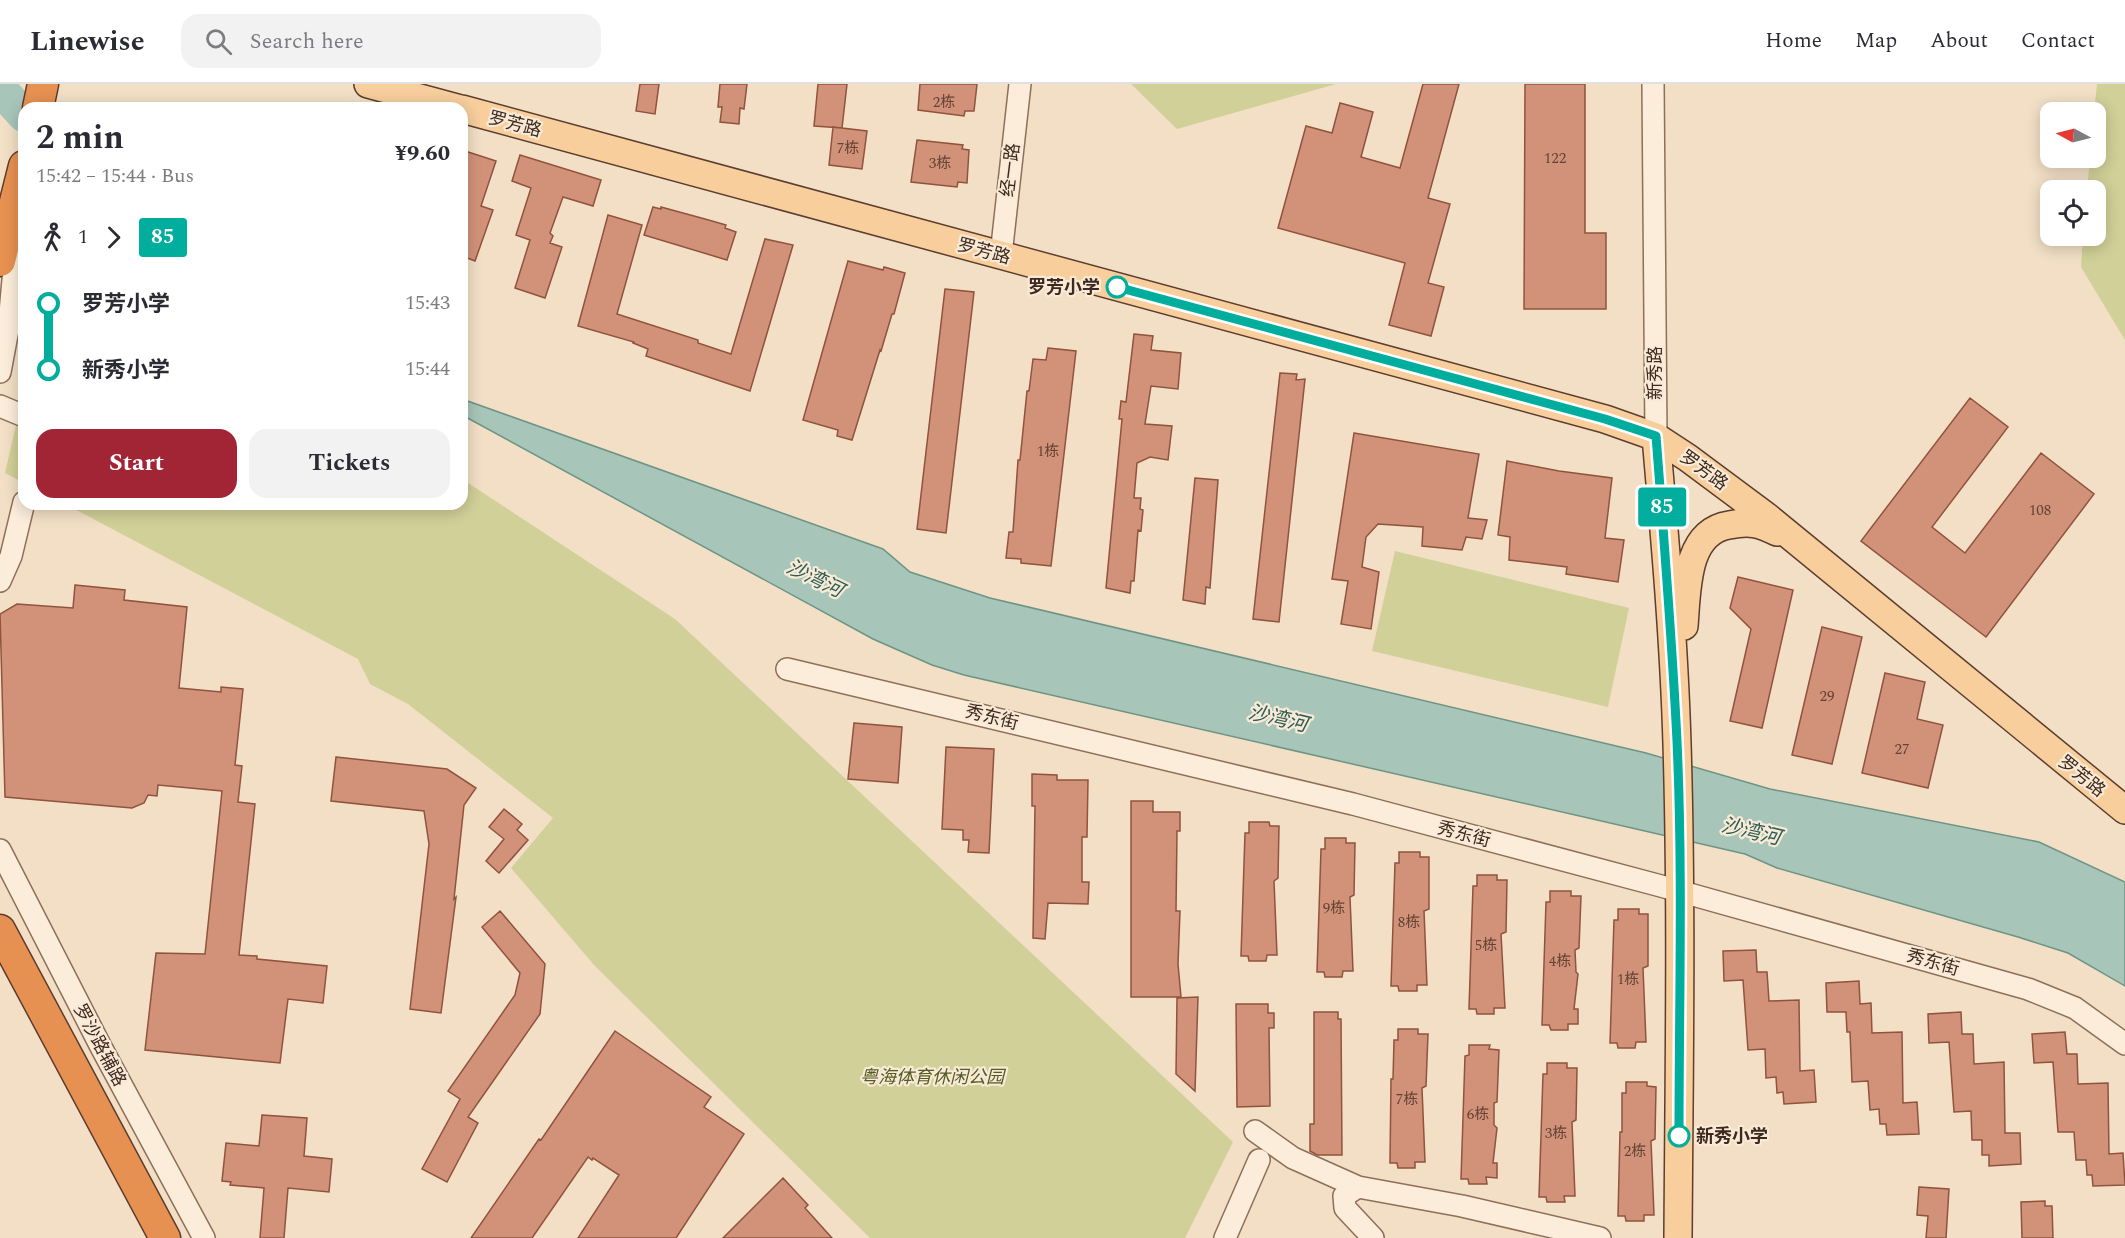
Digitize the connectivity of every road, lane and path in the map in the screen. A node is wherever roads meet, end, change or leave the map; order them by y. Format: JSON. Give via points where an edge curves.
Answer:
{"nodes":[{"id":1,"x":43,"y":84,"type":"edge"},
{"id":2,"x":368,"y":84,"type":"edge"},
{"id":3,"x":1020,"y":84,"type":"edge"},
{"id":4,"x":1653,"y":84,"type":"edge"},
{"id":5,"x":39,"y":102,"type":"edge"},
{"id":6,"x":435,"y":102,"type":"edge"},
{"id":7,"x":468,"y":111,"type":"edge"},
{"id":8,"x":18,"y":191,"type":"edge"},
{"id":9,"x":18,"y":229,"type":"edge"},
{"id":10,"x":1000,"y":255,"type":"junction"},
{"id":11,"x":0,"y":261,"type":"edge"},
{"id":12,"x":0,"y":372,"type":"edge"},
{"id":13,"x":0,"y":406,"type":"edge"},
{"id":14,"x":18,"y":414,"type":"edge"},
{"id":15,"x":1656,"y":436,"type":"junction"},
{"id":16,"x":22,"y":510,"type":"edge"},
{"id":17,"x":1795,"y":541,"type":"junction"},
{"id":18,"x":0,"y":581,"type":"edge"},
{"id":19,"x":787,"y":669,"type":"dead end"},
{"id":20,"x":1676,"y":732,"type":"junction"},
{"id":21,"x":2125,"y":810,"type":"edge"},
{"id":22,"x":0,"y":850,"type":"edge"},
{"id":23,"x":1679,"y":891,"type":"junction"},
{"id":24,"x":0,"y":930,"type":"edge"},
{"id":25,"x":2125,"y":1044,"type":"edge"},
{"id":26,"x":1255,"y":1131,"type":"dead end"},
{"id":27,"x":1259,"y":1161,"type":"dead end"},
{"id":28,"x":1358,"y":1186,"type":"junction"},
{"id":29,"x":165,"y":1238,"type":"edge"},
{"id":30,"x":204,"y":1238,"type":"edge"},
{"id":31,"x":1225,"y":1238,"type":"edge"},
{"id":32,"x":1373,"y":1238,"type":"edge"},
{"id":33,"x":1600,"y":1238,"type":"edge"},
{"id":34,"x":1678,"y":1238,"type":"edge"}],
"edges":[{"from":1,"to":5,"type":"highway"},
{"from":2,"to":6,"type":"main road"},
{"from":3,"to":10,"type":"street","name":"经一路"},
{"from":4,"to":15,"type":"street","name":"新秀路"},
{"from":7,"to":10,"type":"main road","name":"罗芳路"},
{"from":8,"to":11,"type":"highway"},
{"from":9,"to":12,"type":"street"},
{"from":10,"to":15,"type":"main road","name":"罗芳路"},
{"from":13,"to":14,"type":"street"},
{"from":15,"to":17,"type":"main road","name":"罗芳路"},
{"from":15,"to":20,"type":"main road","name":"新秀路"},
{"from":16,"to":18,"type":"street","via":[[11,556]]},
{"from":17,"to":20,"type":"main road","via":[[1758,523],[1737,523],[1706,534],[1695,549]]},
{"from":17,"to":21,"type":"main road","name":"罗芳路"},
{"from":19,"to":23,"type":"street","name":"秀东街","via":[[1353,804]]},
{"from":20,"to":23,"type":"main road","name":"新秀路"},
{"from":22,"to":30,"type":"street","name":"罗沙路辅路"},
{"from":23,"to":25,"type":"street","name":"秀东街","via":[[2028,989],[2074,1008]]},
{"from":23,"to":34,"type":"main road","name":"新秀路"},
{"from":24,"to":29,"type":"highway"},
{"from":26,"to":28,"type":"street","via":[[1293,1158]]},
{"from":27,"to":31,"type":"street"},
{"from":28,"to":32,"type":"street","via":[[1344,1196],[1345,1208]]},
{"from":28,"to":33,"type":"street"}]}
